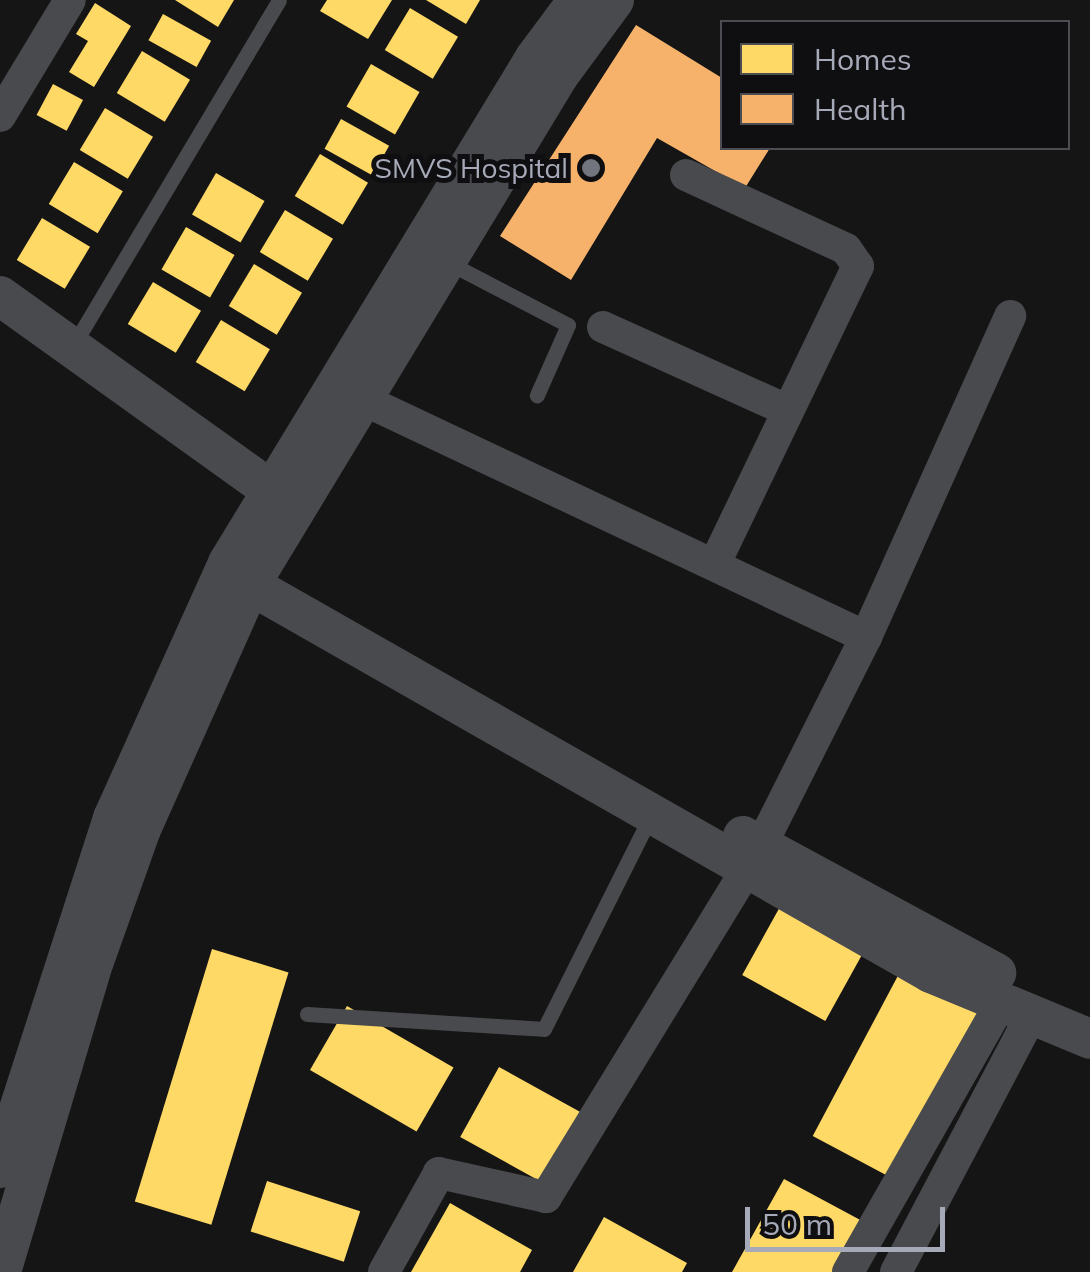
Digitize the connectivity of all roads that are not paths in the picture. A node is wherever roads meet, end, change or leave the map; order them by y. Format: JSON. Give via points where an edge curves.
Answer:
{"nodes":[{"id":1,"x":70,"y":0,"type":"edge"},
{"id":2,"x":279,"y":0,"type":"edge"},
{"id":3,"x":578,"y":0,"type":"edge"},
{"id":4,"x":614,"y":0,"type":"edge"},
{"id":5,"x":0,"y":116,"type":"edge"},
{"id":6,"x":686,"y":174,"type":"dead end"},
{"id":7,"x":448,"y":262,"type":"junction"},
{"id":8,"x":0,"y":296,"type":"edge"},
{"id":9,"x":1010,"y":316,"type":"dead end"},
{"id":10,"x":603,"y":327,"type":"dead end"},
{"id":11,"x":74,"y":344,"type":"junction"},
{"id":12,"x":536,"y":395,"type":"dead end"},
{"id":13,"x":366,"y":400,"type":"junction"},
{"id":14,"x":785,"y":408,"type":"junction"},
{"id":15,"x":282,"y":498,"type":"junction"},
{"id":16,"x":716,"y":564,"type":"junction"},
{"id":17,"x":256,"y":573,"type":"junction"},
{"id":18,"x":866,"y":637,"type":"junction"},
{"id":19,"x":650,"y":817,"type":"junction"},
{"id":20,"x":754,"y":858,"type":"junction"},
{"id":21,"x":1015,"y":1011,"type":"junction"},
{"id":22,"x":1090,"y":1012,"type":"edge"},
{"id":23,"x":307,"y":1014,"type":"dead end"},
{"id":24,"x":1090,"y":1039,"type":"edge"},
{"id":25,"x":0,"y":1168,"type":"edge"},
{"id":26,"x":1,"y":1272,"type":"edge"},
{"id":27,"x":384,"y":1272,"type":"edge"},
{"id":28,"x":848,"y":1272,"type":"edge"},
{"id":29,"x":896,"y":1272,"type":"edge"}],
"edges":[{"from":1,"to":5,"type":"street"},
{"from":2,"to":11,"type":"lane"},
{"from":3,"to":15,"type":"street","via":[[535,58]]},
{"from":4,"to":7,"type":"street","via":[[558,75]]},
{"from":6,"to":14,"type":"street","via":[[856,258],[856,279]]},
{"from":7,"to":12,"type":"lane","via":[[568,324]]},
{"from":7,"to":13,"type":"street"},
{"from":8,"to":11,"type":"street"},
{"from":9,"to":18,"type":"street"},
{"from":10,"to":14,"type":"street"},
{"from":11,"to":15,"type":"street"},
{"from":13,"to":15,"type":"street"},
{"from":13,"to":16,"type":"street"},
{"from":14,"to":16,"type":"street"},
{"from":15,"to":17,"type":"street"},
{"from":15,"to":25,"type":"street","via":[[228,563],[113,818]]},
{"from":16,"to":18,"type":"street"},
{"from":17,"to":19,"type":"street"},
{"from":17,"to":20,"type":"street","via":[[604,763]]},
{"from":17,"to":26,"type":"street","via":[[135,845]]},
{"from":18,"to":20,"type":"street"},
{"from":19,"to":20,"type":"street"},
{"from":19,"to":23,"type":"lane","via":[[544,1029]]},
{"from":20,"to":21,"type":"street"},
{"from":20,"to":22,"type":"street"},
{"from":20,"to":27,"type":"street","via":[[546,1197],[440,1173]]},
{"from":21,"to":24,"type":"street"},
{"from":21,"to":28,"type":"street"},
{"from":21,"to":29,"type":"street"}]}
